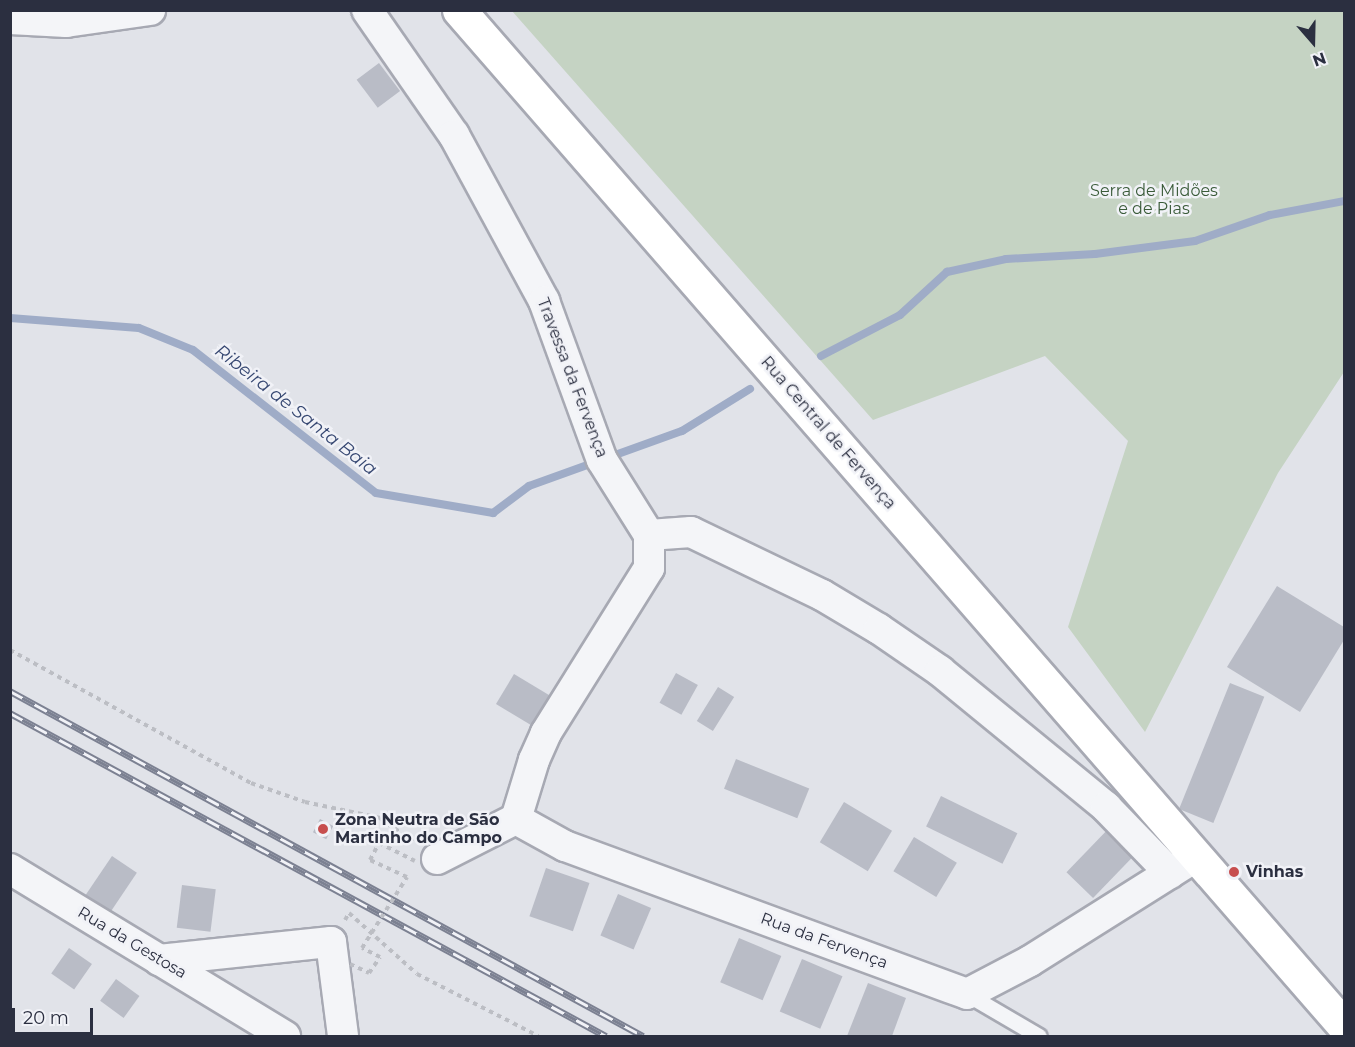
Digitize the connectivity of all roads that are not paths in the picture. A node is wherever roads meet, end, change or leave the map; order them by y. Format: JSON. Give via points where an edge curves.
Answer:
{"nodes":[{"id":1,"x":150,"y":10,"type":"edge"},
{"id":2,"x":367,"y":10,"type":"edge"},
{"id":3,"x":459,"y":10,"type":"edge"},
{"id":4,"x":10,"y":18,"type":"edge"},
{"id":5,"x":649,"y":535,"type":"junction"},
{"id":6,"x":516,"y":819,"type":"junction"},
{"id":7,"x":426,"y":860,"type":"road end"},
{"id":8,"x":1183,"y":864,"type":"junction"},
{"id":9,"x":10,"y":869,"type":"edge"},
{"id":10,"x":159,"y":960,"type":"junction"},
{"id":11,"x":967,"y":994,"type":"junction"},
{"id":12,"x":1344,"y":1026,"type":"edge"},
{"id":13,"x":285,"y":1036,"type":"edge"},
{"id":14,"x":343,"y":1036,"type":"edge"},
{"id":15,"x":1039,"y":1036,"type":"edge"}],
"edges":[{"from":1,"to":4,"type":"street","via":[[66,22]]},
{"from":2,"to":5,"type":"street","name":"Travessa da Fervença","via":[[454,135],[544,301],[602,460]]},
{"from":3,"to":8,"type":"street","name":"Rua Central de Fervença"},
{"from":5,"to":6,"type":"street","via":[[649,568],[546,734]]},
{"from":5,"to":8,"type":"street","via":[[691,532],[822,595],[879,629],[940,671],[1106,807]]},
{"from":6,"to":7,"type":"street"},
{"from":6,"to":11,"type":"street","name":"Rua da Fervença","via":[[565,846]]},
{"from":8,"to":11,"type":"street","via":[[1030,961]]},
{"from":8,"to":12,"type":"street","name":"Rua Central de Fervença"},
{"from":9,"to":10,"type":"street","name":"Rua da Gestosa"},
{"from":10,"to":13,"type":"street","name":"Rua da Gestosa"},
{"from":10,"to":14,"type":"street","via":[[341,953]]},
{"from":11,"to":15,"type":"lane"}]}
